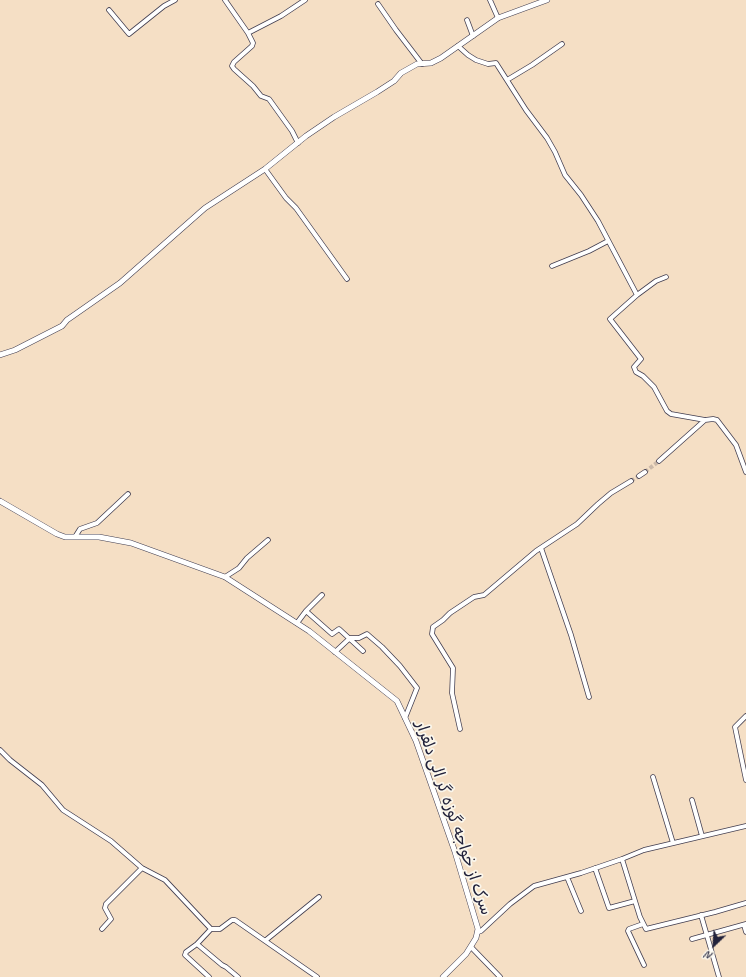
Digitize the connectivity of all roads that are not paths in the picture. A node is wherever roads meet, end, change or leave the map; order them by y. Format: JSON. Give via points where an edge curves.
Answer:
{"nodes":[{"id":1,"x":175,"y":0,"type":"edge"},
{"id":2,"x":225,"y":0,"type":"edge"},
{"id":3,"x":305,"y":0,"type":"edge"},
{"id":4,"x":490,"y":0,"type":"edge"},
{"id":5,"x":547,"y":0,"type":"edge"},
{"id":6,"x":378,"y":4,"type":"dead end"},
{"id":7,"x":109,"y":10,"type":"dead end"},
{"id":8,"x":498,"y":18,"type":"junction"},
{"id":9,"x":467,"y":20,"type":"dead end"},
{"id":10,"x":248,"y":33,"type":"junction"},
{"id":11,"x":473,"y":36,"type":"junction"},
{"id":12,"x":562,"y":44,"type":"dead end"},
{"id":13,"x":458,"y":46,"type":"junction"},
{"id":14,"x":422,"y":64,"type":"junction"},
{"id":15,"x":507,"y":80,"type":"junction"},
{"id":16,"x":298,"y":143,"type":"junction"},
{"id":17,"x":265,"y":169,"type":"junction"},
{"id":18,"x":608,"y":241,"type":"junction"},
{"id":19,"x":552,"y":266,"type":"dead end"},
{"id":20,"x":666,"y":277,"type":"dead end"},
{"id":21,"x":347,"y":279,"type":"dead end"},
{"id":22,"x":637,"y":296,"type":"junction"},
{"id":23,"x":0,"y":355,"type":"edge"},
{"id":24,"x":705,"y":420,"type":"junction"},
{"id":25,"x":659,"y":461,"type":"tunnel mouth"},
{"id":26,"x":645,"y":472,"type":"tunnel mouth"},
{"id":27,"x":746,"y":472,"type":"edge"},
{"id":28,"x":639,"y":476,"type":"tunnel mouth"},
{"id":29,"x":631,"y":481,"type":"tunnel mouth"},
{"id":30,"x":128,"y":494,"type":"dead end"},
{"id":31,"x":0,"y":501,"type":"edge"},
{"id":32,"x":75,"y":537,"type":"junction"},
{"id":33,"x":268,"y":540,"type":"dead end"},
{"id":34,"x":541,"y":548,"type":"junction"},
{"id":35,"x":225,"y":577,"type":"junction"},
{"id":36,"x":322,"y":594,"type":"dead end"},
{"id":37,"x":306,"y":611,"type":"junction"},
{"id":38,"x":297,"y":623,"type":"junction"},
{"id":39,"x":350,"y":638,"type":"junction"},
{"id":40,"x":363,"y":651,"type":"dead end"},
{"id":41,"x":335,"y":652,"type":"junction"},
{"id":42,"x":588,"y":697,"type":"dead end"},
{"id":43,"x":746,"y":716,"type":"edge"},
{"id":44,"x":405,"y":718,"type":"junction"},
{"id":45,"x":460,"y":729,"type":"dead end"},
{"id":46,"x":0,"y":750,"type":"edge"},
{"id":47,"x":653,"y":777,"type":"dead end"},
{"id":48,"x":746,"y":780,"type":"edge"},
{"id":49,"x":692,"y":800,"type":"dead end"},
{"id":50,"x":746,"y":826,"type":"edge"},
{"id":51,"x":702,"y":836,"type":"junction"},
{"id":52,"x":673,"y":843,"type":"junction"},
{"id":53,"x":622,"y":859,"type":"junction"},
{"id":54,"x":142,"y":868,"type":"junction"},
{"id":55,"x":595,"y":868,"type":"junction"},
{"id":56,"x":567,"y":876,"type":"junction"},
{"id":57,"x":319,"y":896,"type":"dead end"},
{"id":58,"x":635,"y":901,"type":"junction"},
{"id":59,"x":746,"y":903,"type":"edge"},
{"id":60,"x":581,"y":911,"type":"dead end"},
{"id":61,"x":701,"y":915,"type":"junction"},
{"id":62,"x":643,"y":924,"type":"junction"},
{"id":63,"x":745,"y":925,"type":"edge"},
{"id":64,"x":102,"y":929,"type":"dead end"},
{"id":65,"x":211,"y":929,"type":"junction"},
{"id":66,"x":478,"y":932,"type":"junction"},
{"id":67,"x":746,"y":932,"type":"edge"},
{"id":68,"x":707,"y":935,"type":"junction"},
{"id":69,"x":692,"y":939,"type":"dead end"},
{"id":70,"x":266,"y":940,"type":"junction"},
{"id":71,"x":197,"y":944,"type":"junction"},
{"id":72,"x":471,"y":947,"type":"junction"},
{"id":73,"x":644,"y":965,"type":"dead end"},
{"id":74,"x":209,"y":977,"type":"edge"},
{"id":75,"x":238,"y":977,"type":"edge"},
{"id":76,"x":317,"y":977,"type":"edge"},
{"id":77,"x":443,"y":977,"type":"edge"},
{"id":78,"x":500,"y":977,"type":"edge"},
{"id":79,"x":719,"y":977,"type":"edge"}],
"edges":[{"from":1,"to":7,"type":"street","via":[[129,34]]},
{"from":2,"to":10,"type":"street"},
{"from":3,"to":10,"type":"street"},
{"from":4,"to":8,"type":"street"},
{"from":5,"to":8,"type":"street"},
{"from":6,"to":14,"type":"street"},
{"from":8,"to":11,"type":"street"},
{"from":9,"to":11,"type":"street"},
{"from":10,"to":16,"type":"street","via":[[252,46],[232,66],[261,96],[269,99]]},
{"from":11,"to":13,"type":"street"},
{"from":12,"to":15,"type":"street"},
{"from":13,"to":14,"type":"street","via":[[436,61]]},
{"from":13,"to":15,"type":"street","via":[[476,60],[488,64],[496,63]]},
{"from":14,"to":16,"type":"street","via":[[401,73],[394,81],[334,117]]},
{"from":15,"to":18,"type":"street","via":[[547,138],[564,175],[581,195]]},
{"from":16,"to":17,"type":"street"},
{"from":17,"to":21,"type":"street"},
{"from":17,"to":23,"type":"street","via":[[206,208],[120,283],[62,326]]},
{"from":18,"to":19,"type":"street"},
{"from":18,"to":22,"type":"street"},
{"from":20,"to":22,"type":"street","via":[[656,281]]},
{"from":22,"to":24,"type":"street","via":[[610,319],[641,359],[634,367],[636,372],[654,387],[671,414]]},
{"from":24,"to":25,"type":"street"},
{"from":24,"to":27,"type":"street","via":[[717,420],[736,445]]},
{"from":26,"to":28,"type":"street"},
{"from":29,"to":34,"type":"street","via":[[611,493],[577,524]]},
{"from":30,"to":32,"type":"street","via":[[97,523],[80,529]]},
{"from":31,"to":32,"type":"street","name":"سرک از خواجه گوزه گر الی دلقرار","via":[[57,534]]},
{"from":32,"to":35,"type":"street","name":"سرک از خواجه گوزه گر الی دلقرار","via":[[98,537],[131,543]]},
{"from":33,"to":35,"type":"street","via":[[239,568]]},
{"from":34,"to":42,"type":"street","via":[[571,635]]},
{"from":34,"to":45,"type":"street","via":[[484,595],[474,597],[432,627],[432,634],[453,668],[452,693]]},
{"from":35,"to":38,"type":"street","name":"سرک از خواجه گوزه گر الی دلقرار"},
{"from":36,"to":37,"type":"street"},
{"from":37,"to":38,"type":"street"},
{"from":37,"to":39,"type":"street","via":[[332,634],[339,629]]},
{"from":38,"to":41,"type":"street","name":"سرک از خواجه گوزه گر الی دلقرار"},
{"from":39,"to":40,"type":"street"},
{"from":39,"to":41,"type":"street"},
{"from":39,"to":44,"type":"street","via":[[359,638],[367,634],[400,666],[417,688]]},
{"from":41,"to":44,"type":"street","name":"سرک از خواجه گوزه گر الی دلقرار","via":[[397,701]]},
{"from":43,"to":48,"type":"street","via":[[735,727]]},
{"from":44,"to":66,"type":"street","name":"سرک از خواجه گوزه گر الی دلقرار","via":[[416,741],[455,852]]},
{"from":46,"to":54,"type":"street","via":[[42,785],[63,810],[111,841]]},
{"from":47,"to":52,"type":"street"},
{"from":49,"to":51,"type":"street"},
{"from":50,"to":51,"type":"street"},
{"from":51,"to":52,"type":"street"},
{"from":52,"to":53,"type":"street","via":[[644,850]]},
{"from":53,"to":55,"type":"street"},
{"from":53,"to":58,"type":"street"},
{"from":54,"to":64,"type":"street","via":[[105,906],[112,919]]},
{"from":54,"to":65,"type":"street","via":[[165,880]]},
{"from":55,"to":56,"type":"street"},
{"from":55,"to":58,"type":"street","via":[[609,908]]},
{"from":56,"to":60,"type":"street"},
{"from":56,"to":66,"type":"street","via":[[534,886]]},
{"from":57,"to":70,"type":"street"},
{"from":58,"to":62,"type":"street"},
{"from":59,"to":61,"type":"street"},
{"from":61,"to":62,"type":"street","via":[[646,929]]},
{"from":61,"to":68,"type":"street"},
{"from":62,"to":73,"type":"street","via":[[628,931]]},
{"from":63,"to":67,"type":"street"},
{"from":63,"to":68,"type":"street"},
{"from":65,"to":70,"type":"street","via":[[220,930],[232,920],[236,920]]},
{"from":65,"to":71,"type":"street"},
{"from":66,"to":72,"type":"street","name":"سرک از خواجه گوزه گر الی دلقرار"},
{"from":68,"to":69,"type":"street"},
{"from":68,"to":79,"type":"street"},
{"from":70,"to":76,"type":"street"},
{"from":71,"to":74,"type":"street","via":[[185,955]]},
{"from":71,"to":75,"type":"street"},
{"from":72,"to":77,"type":"street","name":"سرک از خواجه گوزه گر الی دلقرار"},
{"from":72,"to":78,"type":"street"}]}
